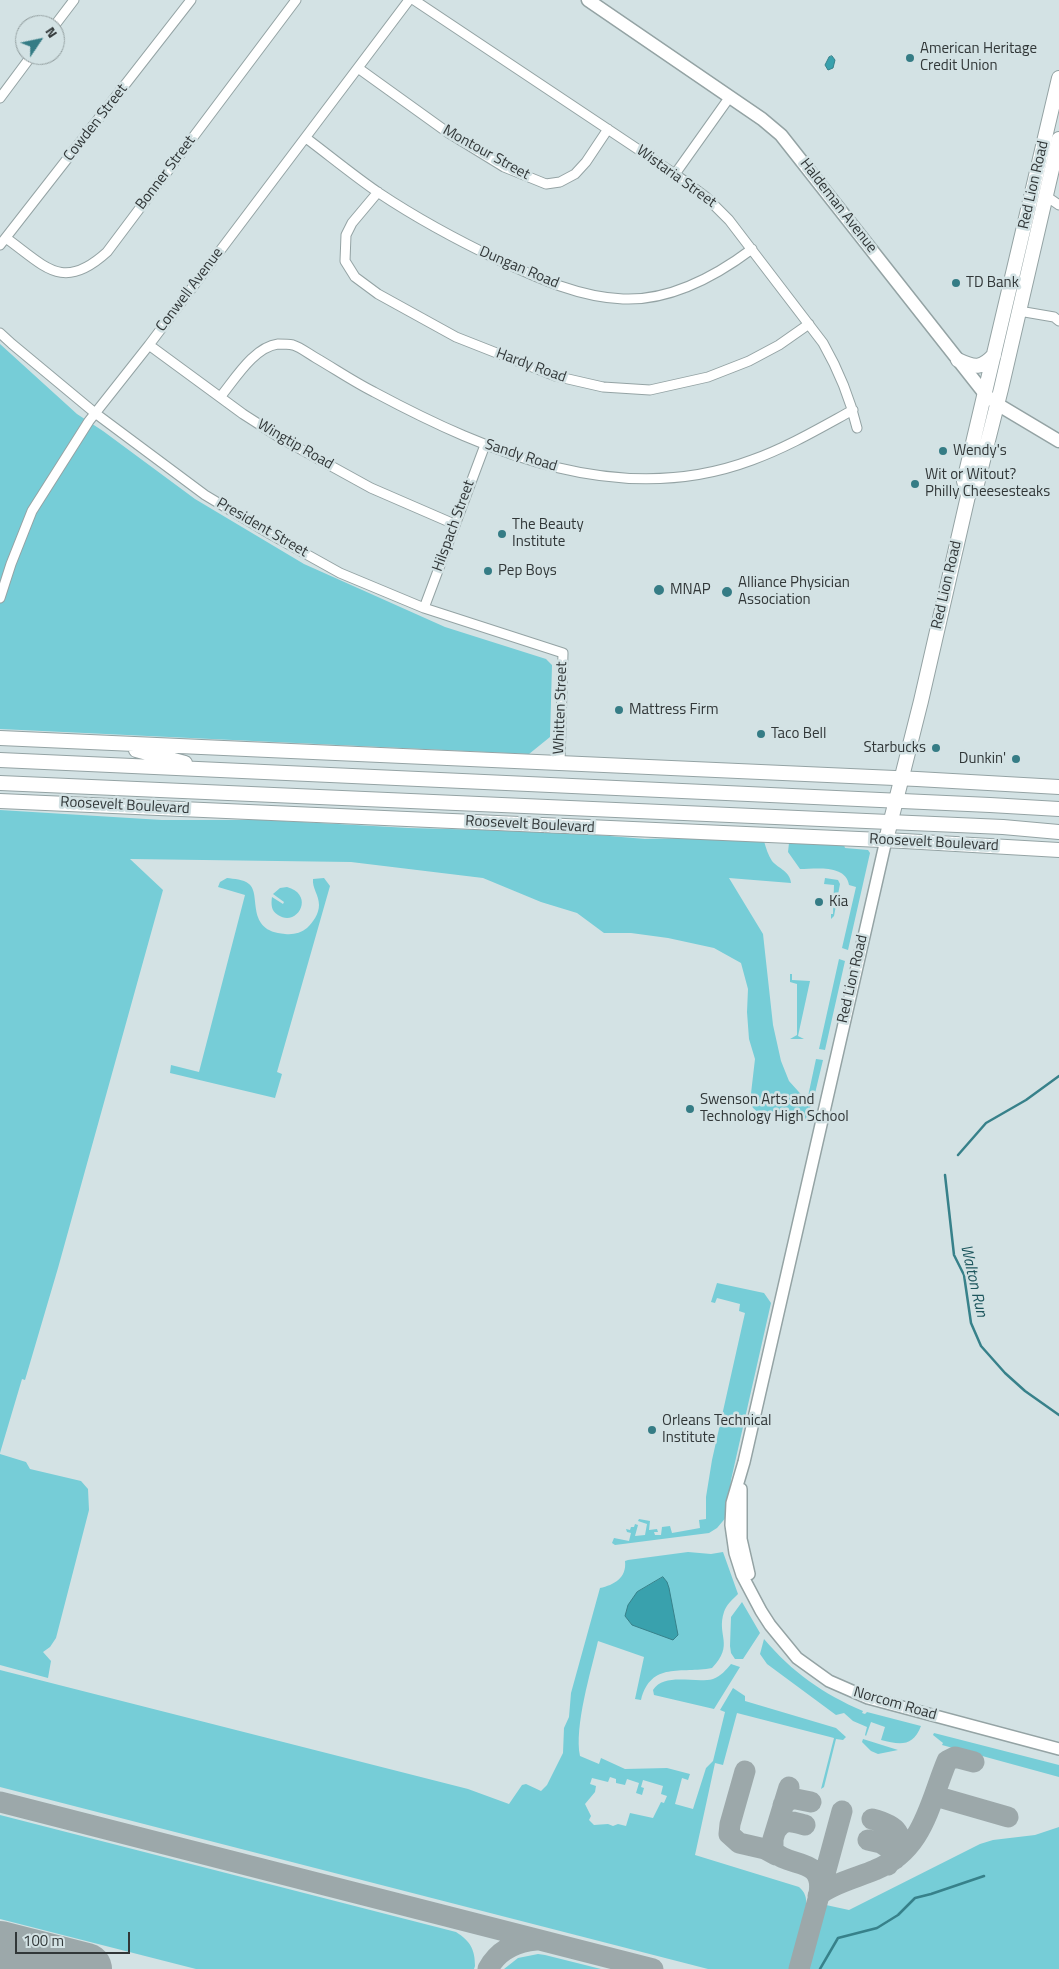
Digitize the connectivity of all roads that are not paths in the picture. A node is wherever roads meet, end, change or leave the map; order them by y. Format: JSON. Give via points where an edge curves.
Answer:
{"nodes":[{"id":1,"x":74,"y":0,"type":"edge"},
{"id":2,"x":191,"y":0,"type":"edge"},
{"id":3,"x":296,"y":0,"type":"edge"},
{"id":4,"x":409,"y":0,"type":"edge"},
{"id":5,"x":414,"y":0,"type":"edge"},
{"id":6,"x":588,"y":0,"type":"edge"},
{"id":7,"x":63,"y":15,"type":"edge"},
{"id":8,"x":25,"y":65,"type":"edge"},
{"id":9,"x":358,"y":68,"type":"junction"},
{"id":10,"x":1059,"y":78,"type":"edge"},
{"id":11,"x":0,"y":98,"type":"edge"},
{"id":12,"x":729,"y":98,"type":"junction"},
{"id":13,"x":608,"y":129,"type":"junction"},
{"id":14,"x":306,"y":138,"type":"junction"},
{"id":15,"x":1059,"y":139,"type":"edge"},
{"id":16,"x":675,"y":174,"type":"junction"},
{"id":17,"x":378,"y":192,"type":"junction"},
{"id":18,"x":1046,"y":196,"type":"junction"},
{"id":19,"x":1059,"y":205,"type":"edge"},
{"id":20,"x":3,"y":241,"type":"edge"},
{"id":21,"x":752,"y":249,"type":"junction"},
{"id":22,"x":1019,"y":311,"type":"junction"},
{"id":23,"x":1059,"y":321,"type":"edge"},
{"id":24,"x":809,"y":324,"type":"junction"},
{"id":25,"x":0,"y":333,"type":"edge"},
{"id":26,"x":149,"y":345,"type":"junction"},
{"id":27,"x":994,"y":355,"type":"junction"},
{"id":28,"x":958,"y":360,"type":"junction"},
{"id":29,"x":985,"y":394,"type":"junction"},
{"id":30,"x":221,"y":396,"type":"junction"},
{"id":31,"x":997,"y":404,"type":"junction"},
{"id":32,"x":853,"y":410,"type":"junction"},
{"id":33,"x":95,"y":413,"type":"junction"},
{"id":34,"x":857,"y":428,"type":"dead end"},
{"id":35,"x":1059,"y":441,"type":"edge"},
{"id":36,"x":485,"y":445,"type":"junction"},
{"id":37,"x":968,"y":496,"type":"junction"},
{"id":38,"x":454,"y":524,"type":"junction"},
{"id":39,"x":0,"y":598,"type":"edge"},
{"id":40,"x":424,"y":608,"type":"junction"},
{"id":41,"x":563,"y":652,"type":"joint"},
{"id":42,"x":0,"y":738,"type":"edge"},
{"id":43,"x":111,"y":743,"type":"junction"},
{"id":44,"x":0,"y":760,"type":"edge"},
{"id":45,"x":560,"y":763,"type":"junction"},
{"id":46,"x":210,"y":770,"type":"junction"},
{"id":47,"x":902,"y":778,"type":"junction"},
{"id":48,"x":0,"y":783,"type":"edge"},
{"id":49,"x":1059,"y":787,"type":"edge"},
{"id":50,"x":359,"y":799,"type":"junction"},
{"id":51,"x":896,"y":800,"type":"junction"},
{"id":52,"x":0,"y":801,"type":"edge"},
{"id":53,"x":594,"y":809,"type":"junction"},
{"id":54,"x":1059,"y":809,"type":"edge"},
{"id":55,"x":283,"y":814,"type":"junction"},
{"id":56,"x":891,"y":822,"type":"junction"},
{"id":57,"x":674,"y":831,"type":"junction"},
{"id":58,"x":1059,"y":832,"type":"edge"},
{"id":59,"x":886,"y":840,"type":"junction"},
{"id":60,"x":1059,"y":850,"type":"edge"},
{"id":61,"x":744,"y":1462,"type":"junction"},
{"id":62,"x":740,"y":1525,"type":"joint"},
{"id":63,"x":732,"y":1536,"type":"joint"},
{"id":64,"x":761,"y":1610,"type":"junction"},
{"id":65,"x":1059,"y":1749,"type":"edge"}],
"edges":[{"from":1,"to":7,"type":"street"},
{"from":2,"to":20,"type":"street","name":"Cowden Street"},
{"from":3,"to":20,"type":"street","name":"Bonner Street","via":[[107,252],[93,265],[76,273],[62,273]]},
{"from":4,"to":9,"type":"street","name":"Conwell Avenue"},
{"from":5,"to":13,"type":"street","name":"Wistaria Street"},
{"from":6,"to":12,"type":"main road","name":"Haldeman Avenue"},
{"from":8,"to":11,"type":"street"},
{"from":9,"to":13,"type":"street","name":"Montour Street","via":[[447,132],[504,167],[546,184],[560,182],[575,174]]},
{"from":9,"to":14,"type":"street","name":"Conwell Avenue"},
{"from":10,"to":27,"type":"main road","name":"Red Lion Road"},
{"from":12,"to":16,"type":"street"},
{"from":12,"to":28,"type":"main road","name":"Haldeman Avenue","via":[[771,126],[792,146]]},
{"from":13,"to":16,"type":"street","name":"Wistaria Street"},
{"from":14,"to":17,"type":"street","name":"Dungan Road"},
{"from":14,"to":26,"type":"street","name":"Conwell Avenue"},
{"from":15,"to":18,"type":"main road","name":"Red Lion Road"},
{"from":16,"to":21,"type":"street","name":"Wistaria Street","via":[[715,204]]},
{"from":17,"to":21,"type":"street","name":"Dungan Road","via":[[471,247],[545,282],[582,293],[624,299],[671,291],[709,278]]},
{"from":17,"to":24,"type":"street","name":"Hardy Road","via":[[346,235],[345,261],[355,277],[378,294],[456,337],[555,376],[603,387],[650,390],[708,377],[749,361]]},
{"from":18,"to":19,"type":"street"},
{"from":18,"to":22,"type":"main road","name":"Red Lion Road"},
{"from":21,"to":24,"type":"street","name":"Wistaria Street"},
{"from":22,"to":23,"type":"street"},
{"from":22,"to":31,"type":"main road","name":"Red Lion Road"},
{"from":24,"to":32,"type":"street","name":"Wistaria Street","via":[[834,361]]},
{"from":25,"to":33,"type":"street","name":"President Street"},
{"from":26,"to":30,"type":"street","name":"Wingtip Road"},
{"from":26,"to":33,"type":"street","name":"Conwell Avenue"},
{"from":27,"to":28,"type":"main road","via":[[982,365],[969,365]]},
{"from":27,"to":29,"type":"main road","name":"Red Lion Road"},
{"from":28,"to":29,"type":"main road","name":"Haldeman Avenue"},
{"from":29,"to":31,"type":"main road","name":"Haldeman Avenue"},
{"from":29,"to":37,"type":"main road","name":"Red Lion Road","via":[[964,481]]},
{"from":30,"to":36,"type":"street","name":"Sandy Road","via":[[264,348],[278,344],[294,345],[372,391]]},
{"from":30,"to":38,"type":"street","name":"Wingtip Road","via":[[282,439],[338,470]]},
{"from":31,"to":35,"type":"main road","name":"Haldeman Avenue"},
{"from":31,"to":37,"type":"main road","name":"Red Lion Road","via":[[977,484]]},
{"from":32,"to":34,"type":"street","name":"Wistaria Street"},
{"from":32,"to":36,"type":"street","name":"Sandy Road","via":[[802,439],[751,461],[709,473],[680,476],[615,478],[574,472]]},
{"from":33,"to":39,"type":"street","name":"Conwell Avenue","via":[[32,511]]},
{"from":33,"to":40,"type":"street","name":"President Street","via":[[205,495],[270,534],[340,573]]},
{"from":36,"to":38,"type":"street","name":"Hilspach Street"},
{"from":37,"to":47,"type":"main road","name":"Red Lion Road"},
{"from":38,"to":40,"type":"street","name":"Hilspach Street"},
{"from":40,"to":41,"type":"street","name":"President Street"},
{"from":41,"to":45,"type":"street","name":"Whitten Street"},
{"from":42,"to":43,"type":"main road"},
{"from":43,"to":45,"type":"main road"},
{"from":43,"to":46,"type":"main road"},
{"from":44,"to":46,"type":"main road"},
{"from":45,"to":47,"type":"main road"},
{"from":46,"to":51,"type":"main road"},
{"from":47,"to":49,"type":"main road"},
{"from":47,"to":51,"type":"main road","name":"Red Lion Road"},
{"from":48,"to":50,"type":"main road","name":"Roosevelt Boulevard"},
{"from":50,"to":53,"type":"main road","name":"Roosevelt Boulevard"},
{"from":50,"to":55,"type":"main road"},
{"from":51,"to":54,"type":"main road"},
{"from":51,"to":56,"type":"main road","name":"Red Lion Road"},
{"from":52,"to":55,"type":"main road","name":"Roosevelt Boulevard"},
{"from":53,"to":56,"type":"main road","name":"Roosevelt Boulevard"},
{"from":53,"to":57,"type":"main road"},
{"from":55,"to":57,"type":"main road","name":"Roosevelt Boulevard"},
{"from":56,"to":58,"type":"main road","name":"Roosevelt Boulevard"},
{"from":56,"to":59,"type":"main road","name":"Red Lion Road"},
{"from":57,"to":59,"type":"main road","name":"Roosevelt Boulevard"},
{"from":59,"to":60,"type":"main road","name":"Roosevelt Boulevard"},
{"from":59,"to":61,"type":"street","name":"Red Lion Road"},
{"from":61,"to":62,"type":"street","name":"Red Lion Road"},
{"from":61,"to":63,"type":"street","name":"Red Lion Road","via":[[732,1503]]},
{"from":62,"to":64,"type":"street","name":"Norcom Road","via":[[744,1555]]},
{"from":63,"to":64,"type":"street","name":"Norcom Road","via":[[742,1575]]},
{"from":64,"to":65,"type":"street","name":"Norcom Road","via":[[797,1658],[835,1684],[868,1698]]}]}
